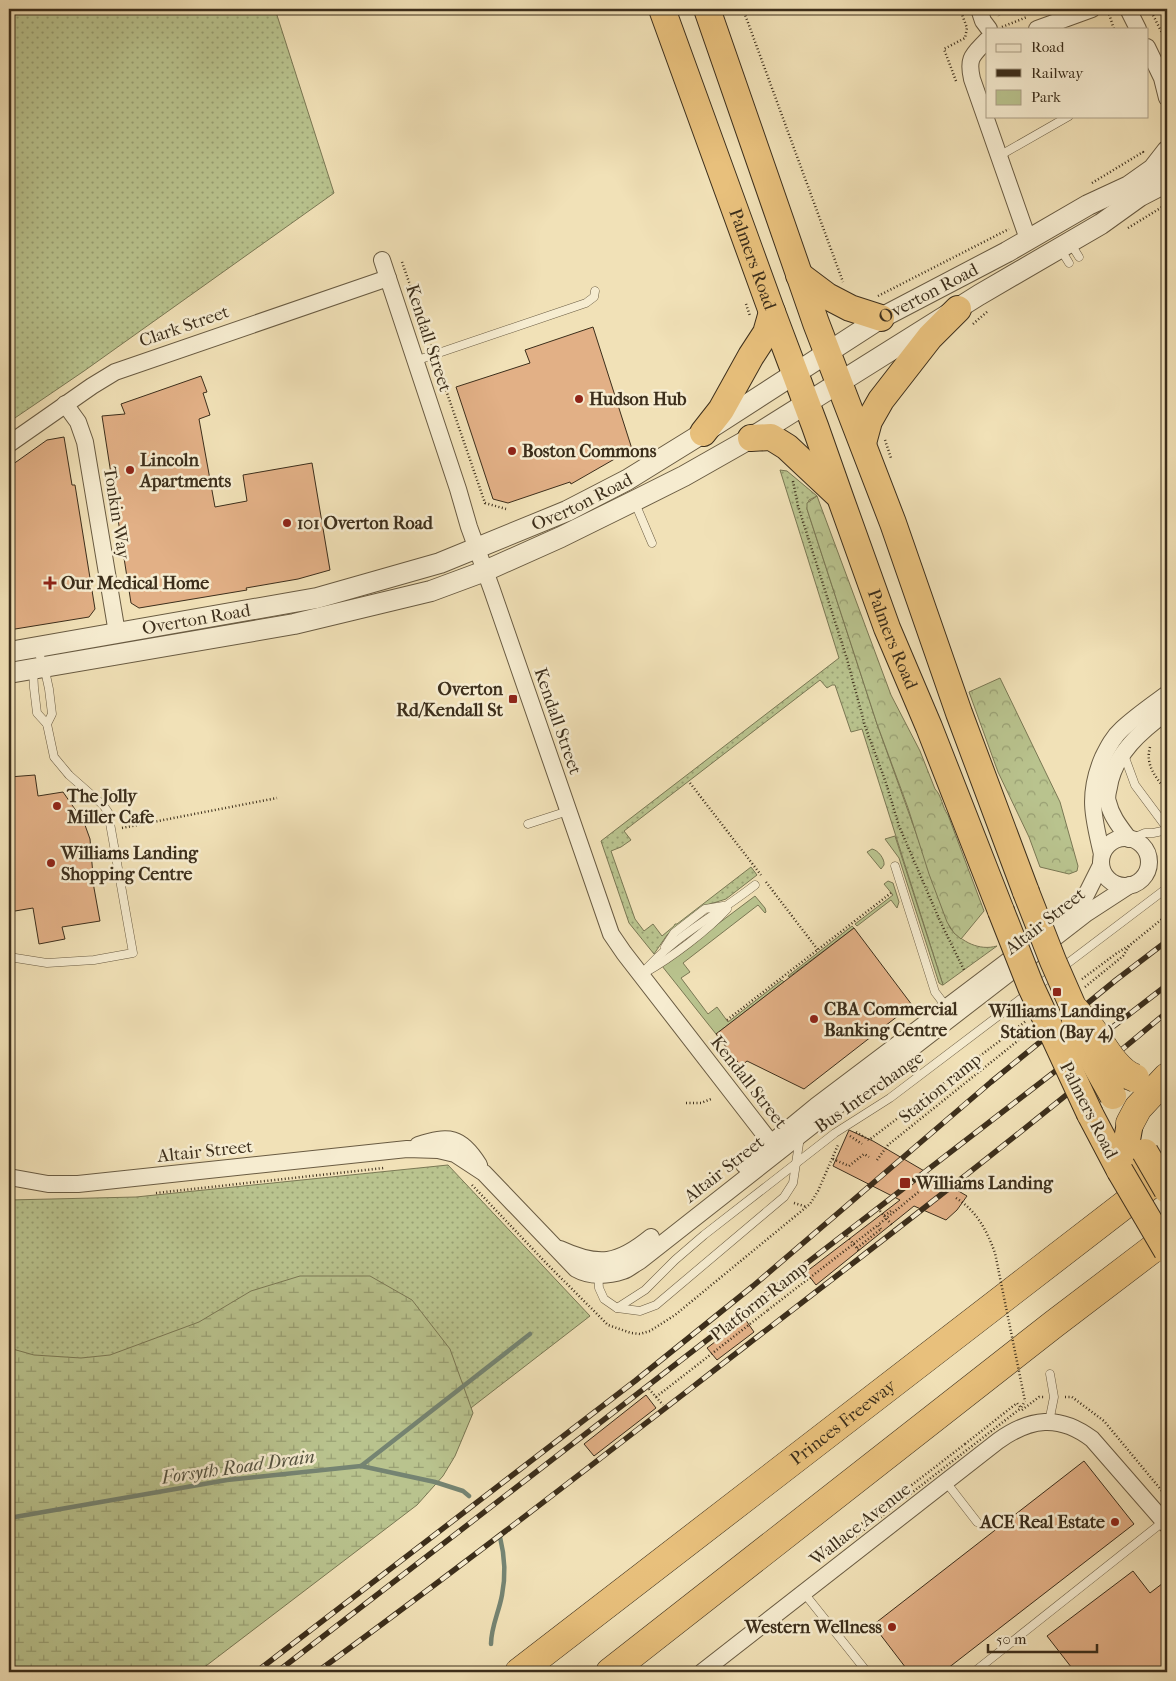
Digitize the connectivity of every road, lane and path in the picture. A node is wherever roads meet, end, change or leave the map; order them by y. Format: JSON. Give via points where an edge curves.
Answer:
{"nodes":[{"id":1,"x":662,"y":9,"type":"edge"},
{"id":2,"x":706,"y":9,"type":"edge"},
{"id":3,"x":743,"y":9,"type":"edge"},
{"id":4,"x":979,"y":9,"type":"edge"},
{"id":5,"x":1092,"y":9,"type":"edge"},
{"id":6,"x":1107,"y":9,"type":"edge"},
{"id":7,"x":1128,"y":9,"type":"edge"},
{"id":8,"x":1150,"y":9,"type":"edge"},
{"id":9,"x":988,"y":28,"type":"edge"},
{"id":10,"x":1040,"y":28,"type":"edge"},
{"id":11,"x":1113,"y":28,"type":"edge"},
{"id":12,"x":1138,"y":28,"type":"edge"},
{"id":13,"x":986,"y":41,"type":"edge"},
{"id":14,"x":1167,"y":43,"type":"edge"},
{"id":15,"x":1148,"y":50,"type":"edge"},
{"id":16,"x":1158,"y":75,"type":"edge"},
{"id":17,"x":1167,"y":98,"type":"edge"},
{"id":18,"x":1066,"y":118,"type":"edge"},
{"id":19,"x":1167,"y":151,"type":"edge"},
{"id":20,"x":999,"y":156,"type":"junction"},
{"id":21,"x":1167,"y":182,"type":"edge"},
{"id":22,"x":1167,"y":204,"type":"edge"},
{"id":23,"x":1050,"y":227,"type":"junction"},
{"id":24,"x":1126,"y":228,"type":"dead end"},
{"id":25,"x":1028,"y":239,"type":"junction"},
{"id":26,"x":1069,"y":253,"type":"junction"},
{"id":27,"x":382,"y":260,"type":"dead end"},
{"id":28,"x":402,"y":262,"type":"dead end"},
{"id":29,"x":799,"y":275,"type":"junction"},
{"id":30,"x":388,"y":278,"type":"junction"},
{"id":31,"x":844,"y":285,"type":"dead end"},
{"id":32,"x":595,"y":291,"type":"dead end"},
{"id":33,"x":745,"y":302,"type":"dead end"},
{"id":34,"x":994,"y":308,"type":"dead end"},
{"id":35,"x":761,"y":317,"type":"junction"},
{"id":36,"x":965,"y":317,"type":"junction"},
{"id":37,"x":881,"y":318,"type":"junction"},
{"id":38,"x":827,"y":352,"type":"junction"},
{"id":39,"x":434,"y":355,"type":"junction"},
{"id":40,"x":415,"y":361,"type":"junction"},
{"id":41,"x":795,"y":373,"type":"junction"},
{"id":42,"x":840,"y":383,"type":"junction"},
{"id":43,"x":65,"y":404,"type":"junction"},
{"id":44,"x":807,"y":404,"type":"junction"},
{"id":45,"x":703,"y":433,"type":"junction"},
{"id":46,"x":751,"y":438,"type":"junction"},
{"id":47,"x":863,"y":443,"type":"junction"},
{"id":48,"x":9,"y":444,"type":"edge"},
{"id":49,"x":793,"y":481,"type":"dead end"},
{"id":50,"x":840,"y":497,"type":"junction"},
{"id":51,"x":634,"y":501,"type":"junction"},
{"id":52,"x":506,"y":509,"type":"dead end"},
{"id":53,"x":652,"y":543,"type":"dead end"},
{"id":54,"x":476,"y":548,"type":"junction"},
{"id":55,"x":485,"y":570,"type":"junction"},
{"id":56,"x":117,"y":633,"type":"junction"},
{"id":57,"x":36,"y":647,"type":"junction"},
{"id":58,"x":9,"y":652,"type":"edge"},
{"id":59,"x":39,"y":667,"type":"junction"},
{"id":60,"x":9,"y":673,"type":"edge"},
{"id":61,"x":1167,"y":694,"type":"edge"},
{"id":62,"x":1167,"y":712,"type":"edge"},
{"id":63,"x":47,"y":724,"type":"junction"},
{"id":64,"x":1152,"y":742,"type":"dead end"},
{"id":65,"x":1123,"y":753,"type":"junction"},
{"id":66,"x":690,"y":783,"type":"dead end"},
{"id":67,"x":1167,"y":792,"type":"edge"},
{"id":68,"x":277,"y":798,"type":"dead end"},
{"id":69,"x":568,"y":811,"type":"junction"},
{"id":70,"x":528,"y":824,"type":"dead end"},
{"id":71,"x":1167,"y":829,"type":"edge"},
{"id":72,"x":112,"y":830,"type":"junction"},
{"id":73,"x":1130,"y":839,"type":"junction"},
{"id":74,"x":1102,"y":860,"type":"junction"},
{"id":75,"x":895,"y":866,"type":"dead end"},
{"id":76,"x":755,"y":885,"type":"dead end"},
{"id":77,"x":1130,"y":885,"type":"junction"},
{"id":78,"x":1167,"y":888,"type":"edge"},
{"id":79,"x":891,"y":894,"type":"dead end"},
{"id":80,"x":730,"y":905,"type":"junction"},
{"id":81,"x":1167,"y":914,"type":"edge"},
{"id":82,"x":1130,"y":945,"type":"junction"},
{"id":83,"x":818,"y":950,"type":"junction"},
{"id":84,"x":9,"y":957,"type":"edge"},
{"id":85,"x":965,"y":972,"type":"dead end"},
{"id":86,"x":641,"y":975,"type":"junction"},
{"id":87,"x":1078,"y":982,"type":"dead end"},
{"id":88,"x":1077,"y":1000,"type":"junction"},
{"id":89,"x":950,"y":1012,"type":"junction"},
{"id":90,"x":1032,"y":1017,"type":"dead end"},
{"id":91,"x":727,"y":1020,"type":"dead end"},
{"id":92,"x":1036,"y":1026,"type":"dead end"},
{"id":93,"x":1167,"y":1077,"type":"edge"},
{"id":94,"x":711,"y":1099,"type":"dead end"},
{"id":95,"x":686,"y":1103,"type":"dead end"},
{"id":96,"x":1130,"y":1123,"type":"junction"},
{"id":97,"x":800,"y":1135,"type":"junction"},
{"id":98,"x":840,"y":1142,"type":"dead end"},
{"id":99,"x":862,"y":1144,"type":"dead end"},
{"id":100,"x":775,"y":1148,"type":"junction"},
{"id":101,"x":869,"y":1157,"type":"dead end"},
{"id":102,"x":833,"y":1159,"type":"junction"},
{"id":103,"x":877,"y":1160,"type":"dead end"},
{"id":104,"x":797,"y":1162,"type":"junction"},
{"id":105,"x":388,"y":1168,"type":"dead end"},
{"id":106,"x":1167,"y":1172,"type":"edge"},
{"id":107,"x":9,"y":1176,"type":"edge"},
{"id":108,"x":1129,"y":1176,"type":"junction"},
{"id":109,"x":472,"y":1184,"type":"dead end"},
{"id":110,"x":927,"y":1185,"type":"dead end"},
{"id":111,"x":1167,"y":1190,"type":"edge"},
{"id":112,"x":150,"y":1193,"type":"dead end"},
{"id":113,"x":956,"y":1198,"type":"dead end"},
{"id":114,"x":880,"y":1211,"type":"dead end"},
{"id":115,"x":892,"y":1212,"type":"junction"},
{"id":116,"x":884,"y":1216,"type":"junction"},
{"id":117,"x":878,"y":1225,"type":"junction"},
{"id":118,"x":893,"y":1226,"type":"dead end"},
{"id":119,"x":847,"y":1236,"type":"dead end"},
{"id":120,"x":1167,"y":1238,"type":"edge"},
{"id":121,"x":857,"y":1248,"type":"junction"},
{"id":122,"x":860,"y":1252,"type":"dead end"},
{"id":123,"x":1167,"y":1252,"type":"edge"},
{"id":124,"x":598,"y":1268,"type":"junction"},
{"id":125,"x":617,"y":1308,"type":"junction"},
{"id":126,"x":1050,"y":1374,"type":"dead end"},
{"id":127,"x":650,"y":1389,"type":"dead end"},
{"id":128,"x":656,"y":1397,"type":"junction"},
{"id":129,"x":663,"y":1405,"type":"dead end"},
{"id":130,"x":1021,"y":1408,"type":"junction"},
{"id":131,"x":1049,"y":1422,"type":"junction"},
{"id":132,"x":946,"y":1482,"type":"junction"},
{"id":133,"x":977,"y":1522,"type":"dead end"},
{"id":134,"x":1166,"y":1523,"type":"edge"},
{"id":135,"x":804,"y":1593,"type":"junction"},
{"id":136,"x":519,"y":1672,"type":"edge"},
{"id":137,"x":610,"y":1672,"type":"edge"},
{"id":138,"x":702,"y":1672,"type":"edge"},
{"id":139,"x":868,"y":1672,"type":"edge"},
{"id":140,"x":974,"y":1672,"type":"edge"}],
"edges":[{"from":1,"to":35,"type":"highway","name":"Palmers Road"},
{"from":2,"to":29,"type":"highway","name":"Palmers Road"},
{"from":3,"to":31,"type":"path"},
{"from":4,"to":9,"type":"street"},
{"from":5,"to":10,"type":"street"},
{"from":6,"to":11,"type":"path"},
{"from":7,"to":12,"type":"street"},
{"from":8,"to":14,"type":"path"},
{"from":13,"to":20,"type":"street","via":[[974,54],[969,66]]},
{"from":15,"to":16,"type":"street"},
{"from":16,"to":17,"type":"street"},
{"from":18,"to":20,"type":"lane"},
{"from":19,"to":23,"type":"street","name":"Overton Road","via":[[1153,169],[1130,186]]},
{"from":20,"to":25,"type":"street"},
{"from":21,"to":26,"type":"street","name":"Overton Road","via":[[1140,196]]},
{"from":22,"to":24,"type":"path"},
{"from":23,"to":25,"type":"street","name":"Overton Road"},
{"from":23,"to":26,"type":"street"},
{"from":25,"to":37,"type":"street","name":"Overton Road"},
{"from":26,"to":36,"type":"street","name":"Overton Road"},
{"from":27,"to":30,"type":"street","name":"Kendall Street"},
{"from":28,"to":39,"type":"path"},
{"from":29,"to":37,"type":"highway","via":[[827,296]]},
{"from":29,"to":38,"type":"highway","name":"Palmers Road"},
{"from":30,"to":40,"type":"street","name":"Kendall Street"},
{"from":30,"to":43,"type":"street","name":"Clark Street","via":[[124,368],[107,375]]},
{"from":32,"to":39,"type":"lane","via":[[594,297],[586,303]]},
{"from":33,"to":35,"type":"path","via":[[750,316]]},
{"from":34,"to":36,"type":"path"},
{"from":35,"to":41,"type":"highway","name":"Palmers Road"},
{"from":35,"to":45,"type":"highway","via":[[766,333],[721,410]]},
{"from":36,"to":42,"type":"street","name":"Overton Road"},
{"from":36,"to":47,"type":"highway","via":[[930,337],[880,400],[869,421]]},
{"from":37,"to":38,"type":"street","name":"Overton Road"},
{"from":38,"to":41,"type":"street","name":"Overton Road"},
{"from":38,"to":42,"type":"highway","name":"Palmers Road"},
{"from":39,"to":40,"type":"lane"},
{"from":39,"to":52,"type":"path","via":[[485,503]]},
{"from":40,"to":54,"type":"street","name":"Kendall Street"},
{"from":41,"to":44,"type":"highway","name":"Palmers Road"},
{"from":41,"to":45,"type":"street","name":"Overton Road"},
{"from":42,"to":44,"type":"street","name":"Overton Road"},
{"from":42,"to":47,"type":"highway","name":"Palmers Road"},
{"from":43,"to":48,"type":"street","name":"Clark Street"},
{"from":43,"to":56,"type":"street","name":"Tonkin Way","via":[[78,422],[85,442]]},
{"from":44,"to":46,"type":"street","name":"Overton Road"},
{"from":44,"to":50,"type":"highway","name":"Palmers Road"},
{"from":45,"to":54,"type":"street","name":"Overton Road","via":[[627,480],[567,511]]},
{"from":46,"to":50,"type":"highway","via":[[771,437],[787,446]]},
{"from":46,"to":51,"type":"street","name":"Overton Road"},
{"from":47,"to":88,"type":"highway","name":"Palmers Road","bridge":true,"via":[[1026,892],[1053,961]]},
{"from":49,"to":85,"type":"path","via":[[865,726],[899,826]]},
{"from":50,"to":108,"type":"highway","name":"Palmers Road","bridge":true,"via":[[887,628],[1031,987],[1094,1121]]},
{"from":51,"to":53,"type":"lane"},
{"from":51,"to":55,"type":"street","name":"Overton Road"},
{"from":54,"to":55,"type":"street","name":"Kendall Street"},
{"from":54,"to":56,"type":"street","name":"Overton Road","via":[[440,563],[317,598]]},
{"from":55,"to":59,"type":"street","name":"Overton Road","via":[[431,591],[294,624]]},
{"from":55,"to":69,"type":"street","name":"Kendall Street"},
{"from":56,"to":57,"type":"street","name":"Overton Road"},
{"from":57,"to":58,"type":"street","name":"Overton Road"},
{"from":57,"to":59,"type":"lane"},
{"from":59,"to":60,"type":"street","name":"Overton Road"},
{"from":59,"to":63,"type":"lane","via":[[52,714]]},
{"from":59,"to":63,"type":"lane","via":[[34,688],[37,713]]},
{"from":61,"to":74,"type":"street","via":[[1121,730],[1109,744],[1098,770],[1092,791],[1093,816]]},
{"from":62,"to":65,"type":"street","via":[[1146,728]]},
{"from":63,"to":72,"type":"lane","via":[[54,757],[108,812]]},
{"from":64,"to":67,"type":"path","via":[[1148,761],[1154,776]]},
{"from":65,"to":71,"type":"lane","via":[[1136,785]]},
{"from":65,"to":73,"type":"street","via":[[1110,778],[1107,800],[1111,814]]},
{"from":66,"to":83,"type":"path"},
{"from":68,"to":72,"type":"path"},
{"from":69,"to":70,"type":"lane"},
{"from":69,"to":86,"type":"street","name":"Kendall Street","via":[[611,934]]},
{"from":71,"to":73,"type":"lane"},
{"from":72,"to":84,"type":"lane","via":[[133,953],[94,960],[47,962]]},
{"from":73,"to":74,"type":"street","via":[[1121,839],[1106,847]]},
{"from":73,"to":77,"type":"street","via":[[1144,848],[1148,863],[1143,877]]},
{"from":74,"to":77,"type":"street","via":[[1103,871],[1111,881]]},
{"from":74,"to":89,"type":"street","name":"Altair Street","via":[[1085,897],[1070,913]]},
{"from":75,"to":89,"type":"lane","via":[[936,992]]},
{"from":76,"to":80,"type":"lane"},
{"from":77,"to":89,"type":"street","name":"Altair Street"},
{"from":78,"to":104,"type":"lane","name":"Bus Interchange","via":[[890,1098]]},
{"from":79,"to":83,"type":"path"},
{"from":80,"to":86,"type":"lane","via":[[717,920]]},
{"from":80,"to":86,"type":"lane","via":[[709,916],[654,958]]},
{"from":81,"to":82,"type":"path"},
{"from":82,"to":87,"type":"path"},
{"from":82,"to":88,"type":"path","via":[[1123,956]]},
{"from":83,"to":91,"type":"path"},
{"from":86,"to":100,"type":"street","name":"Kendall Street"},
{"from":88,"to":93,"type":"highway","bridge":true,"via":[[1105,1050],[1129,1076],[1143,1080]]},
{"from":88,"to":96,"type":"highway","name":"Palmers Road","bridge":true,"via":[[1075,1023],[1082,1041]]},
{"from":89,"to":97,"type":"street","name":"Altair Street"},
{"from":89,"to":100,"type":"street","name":"Altair Street","via":[[816,1106]]},
{"from":90,"to":99,"type":"path","via":[[869,1140],[856,1132],[849,1136]]},
{"from":92,"to":103,"type":"path","name":"Station ramp","via":[[888,1145]]},
{"from":93,"to":96,"type":"highway","via":[[1138,1108]]},
{"from":94,"to":95,"type":"path"},
{"from":96,"to":108,"type":"highway","via":[[1127,1140]]},
{"from":96,"to":111,"type":"highway","name":"Palmers Road","bridge":true},
{"from":97,"to":100,"type":"street","name":"Altair Street"},
{"from":97,"to":104,"type":"lane"},
{"from":98,"to":102,"type":"path"},
{"from":100,"to":124,"type":"street","name":"Altair Street","via":[[640,1261],[623,1271]]},
{"from":101,"to":102,"type":"path","via":[[864,1154],[849,1166]]},
{"from":102,"to":109,"type":"path","via":[[810,1204],[666,1323],[640,1334],[608,1325]]},
{"from":104,"to":125,"type":"lane","name":"Bus Interchange","via":[[674,1260],[645,1290]]},
{"from":104,"to":125,"type":"lane","via":[[793,1183],[784,1197],[656,1305],[640,1311]]},
{"from":105,"to":112,"type":"path"},
{"from":106,"to":136,"type":"highway","name":"Princes Freeway"},
{"from":107,"to":124,"type":"street","name":"Altair Street","via":[[48,1184],[84,1183],[406,1149],[438,1150],[455,1154],[484,1173],[576,1269],[584,1273]]},
{"from":108,"to":123,"type":"highway","name":"Palmers Road","bridge":true},
{"from":110,"to":115,"type":"path","bridge":true},
{"from":113,"to":130,"type":"path","bridge":true,"via":[[970,1208],[989,1236],[1024,1401]]},
{"from":114,"to":116,"type":"path"},
{"from":115,"to":116,"type":"path"},
{"from":115,"to":117,"type":"path","name":"Platform Ramp","bridge":true},
{"from":116,"to":118,"type":"path"},
{"from":117,"to":121,"type":"path","bridge":true,"via":[[881,1229]]},
{"from":117,"to":128,"type":"path","name":"Platform Ramp","bridge":true},
{"from":119,"to":121,"type":"path"},
{"from":120,"to":137,"type":"highway"},
{"from":121,"to":122,"type":"path"},
{"from":124,"to":125,"type":"lane","via":[[599,1288],[604,1299]]},
{"from":126,"to":131,"type":"lane","via":[[1054,1397]]},
{"from":127,"to":128,"type":"path"},
{"from":128,"to":129,"type":"path"},
{"from":130,"to":130,"type":"path","bridge":true,"via":[[851,1540],[847,1535],[1017,1403]]},
{"from":131,"to":132,"type":"street","name":"Wallace Avenue","via":[[1012,1430]]},
{"from":131,"to":134,"type":"street","name":"Wallace Avenue","via":[[1078,1429],[1092,1439]]},
{"from":132,"to":133,"type":"lane"},
{"from":132,"to":135,"type":"street","name":"Wallace Avenue"},
{"from":134,"to":140,"type":"lane"},
{"from":135,"to":138,"type":"street","name":"Wallace Avenue"},
{"from":135,"to":139,"type":"lane"}]}
